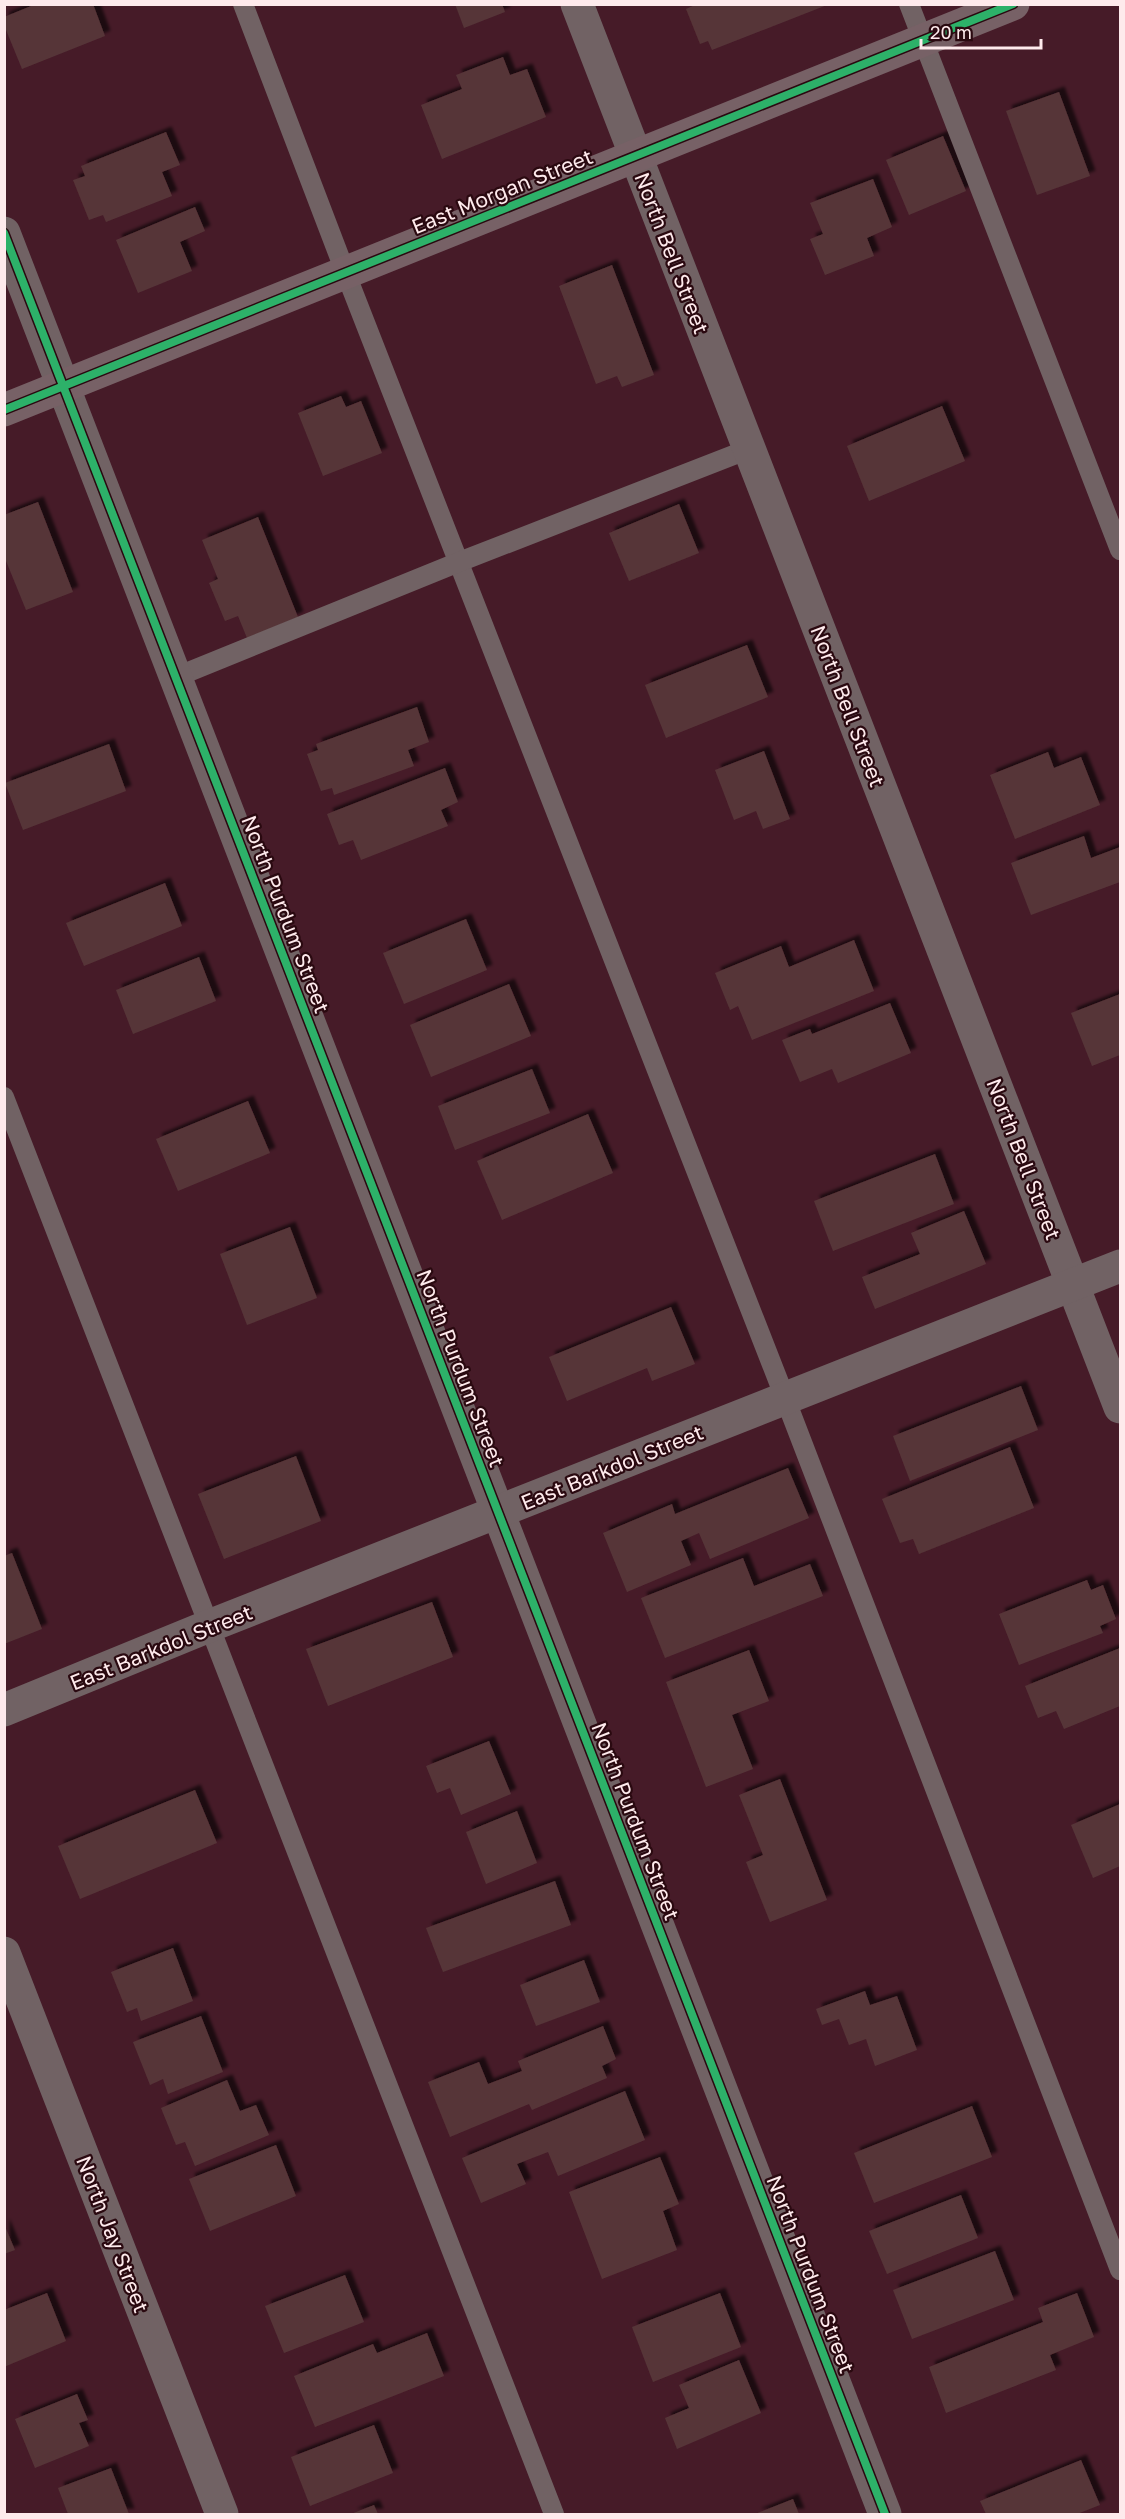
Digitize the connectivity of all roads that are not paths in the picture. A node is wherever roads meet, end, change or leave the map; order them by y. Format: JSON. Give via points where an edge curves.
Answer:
{"nodes":[{"id":1,"x":243,"y":4,"type":"edge"},
{"id":2,"x":577,"y":4,"type":"edge"},
{"id":3,"x":909,"y":4,"type":"edge"},
{"id":4,"x":1013,"y":4,"type":"edge"},
{"id":5,"x":923,"y":41,"type":"junction"},
{"id":6,"x":634,"y":156,"type":"junction"},
{"id":7,"x":4,"y":233,"type":"edge"},
{"id":8,"x":346,"y":274,"type":"junction"},
{"id":9,"x":64,"y":386,"type":"junction"},
{"id":10,"x":4,"y":410,"type":"edge"},
{"id":11,"x":749,"y":449,"type":"junction"},
{"id":12,"x":1120,"y":550,"type":"edge"},
{"id":13,"x":459,"y":562,"type":"junction"},
{"id":14,"x":176,"y":676,"type":"junction"},
{"id":15,"x":4,"y":1097,"type":"edge"},
{"id":16,"x":1120,"y":1266,"type":"edge"},
{"id":17,"x":1073,"y":1285,"type":"junction"},
{"id":18,"x":785,"y":1398,"type":"junction"},
{"id":19,"x":1120,"y":1407,"type":"edge"},
{"id":20,"x":497,"y":1513,"type":"junction"},
{"id":21,"x":209,"y":1626,"type":"junction"},
{"id":22,"x":4,"y":1710,"type":"edge"},
{"id":23,"x":4,"y":1953,"type":"edge"},
{"id":24,"x":1120,"y":2270,"type":"edge"},
{"id":25,"x":222,"y":2514,"type":"edge"},
{"id":26,"x":554,"y":2514,"type":"edge"},
{"id":27,"x":885,"y":2514,"type":"edge"}],
"edges":[{"from":1,"to":8,"type":"lane"},
{"from":2,"to":6,"type":"street","name":"North Bell Street"},
{"from":3,"to":5,"type":"lane"},
{"from":4,"to":5,"type":"street","name":"East Morgan Street"},
{"from":5,"to":6,"type":"street","name":"East Morgan Street"},
{"from":5,"to":12,"type":"lane"},
{"from":6,"to":8,"type":"street","name":"East Morgan Street"},
{"from":6,"to":11,"type":"street","name":"North Bell Street"},
{"from":7,"to":9,"type":"street","name":"North Purdum Street"},
{"from":8,"to":9,"type":"street","name":"East Morgan Street"},
{"from":8,"to":13,"type":"lane"},
{"from":9,"to":10,"type":"street","name":"East Morgan Street"},
{"from":9,"to":14,"type":"street","name":"North Purdum Street"},
{"from":11,"to":13,"type":"lane"},
{"from":11,"to":17,"type":"street","name":"North Bell Street"},
{"from":13,"to":14,"type":"lane"},
{"from":13,"to":18,"type":"lane"},
{"from":14,"to":20,"type":"street","name":"North Purdum Street"},
{"from":15,"to":21,"type":"lane"},
{"from":16,"to":17,"type":"street","name":"East Barkdol Street"},
{"from":17,"to":18,"type":"street","name":"East Barkdol Street"},
{"from":17,"to":19,"type":"street","name":"North Bell Street"},
{"from":18,"to":20,"type":"street","name":"East Barkdol Street"},
{"from":18,"to":24,"type":"lane"},
{"from":20,"to":21,"type":"street","name":"East Barkdol Street"},
{"from":20,"to":27,"type":"street","name":"North Purdum Street"},
{"from":21,"to":22,"type":"street","name":"East Barkdol Street"},
{"from":21,"to":26,"type":"lane"},
{"from":23,"to":25,"type":"street","name":"North Jay Street"}]}
